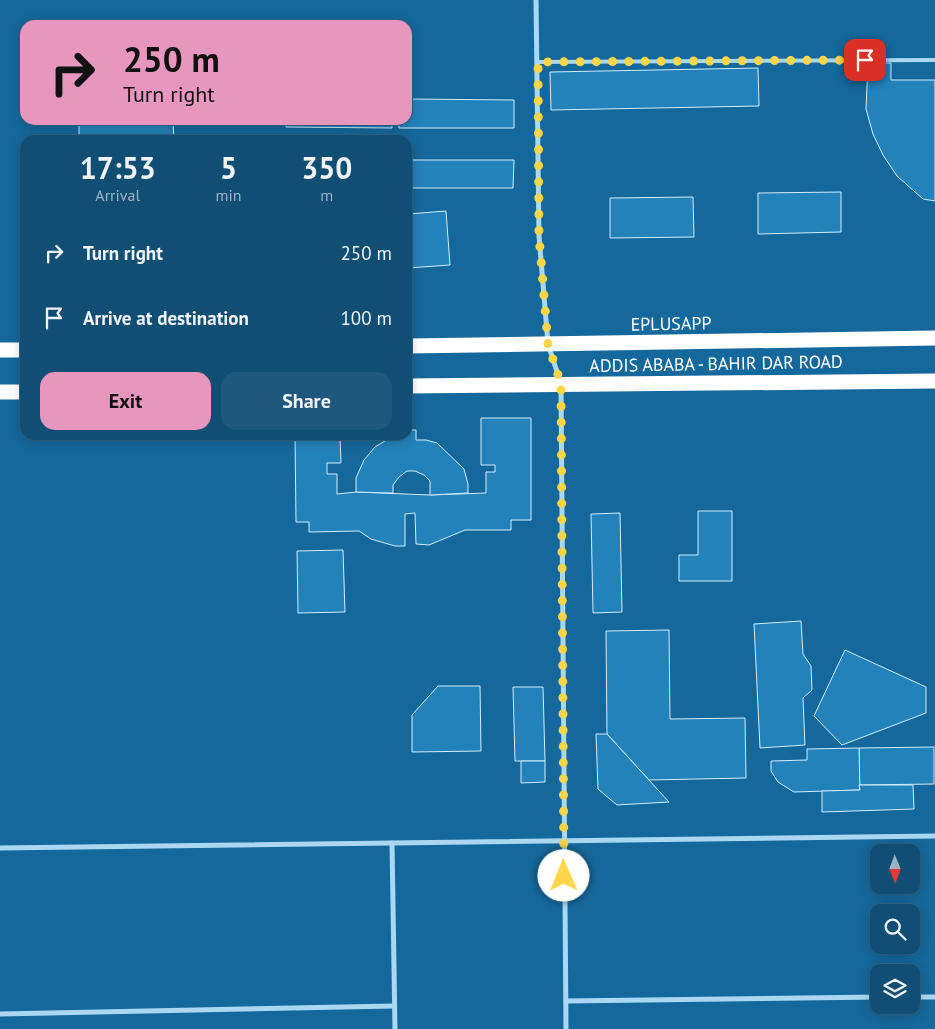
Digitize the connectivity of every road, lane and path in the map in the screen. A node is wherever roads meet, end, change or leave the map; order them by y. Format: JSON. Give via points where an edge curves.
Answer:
{"nodes":[{"id":1,"x":536,"y":0,"type":"edge"},
{"id":2,"x":935,"y":60,"type":"edge"},
{"id":3,"x":538,"y":62,"type":"junction"},
{"id":4,"x":935,"y":338,"type":"edge"},
{"id":5,"x":548,"y":344,"type":"junction"},
{"id":6,"x":412,"y":346,"type":"edge"},
{"id":7,"x":0,"y":350,"type":"edge"},
{"id":8,"x":20,"y":350,"type":"edge"},
{"id":9,"x":935,"y":381,"type":"edge"},
{"id":10,"x":561,"y":384,"type":"junction"},
{"id":11,"x":412,"y":386,"type":"edge"},
{"id":12,"x":0,"y":392,"type":"edge"},
{"id":13,"x":20,"y":392,"type":"edge"},
{"id":14,"x":935,"y":836,"type":"edge"},
{"id":15,"x":564,"y":841,"type":"junction"},
{"id":16,"x":392,"y":843,"type":"junction"},
{"id":17,"x":0,"y":848,"type":"edge"},
{"id":18,"x":920,"y":997,"type":"edge"},
{"id":19,"x":935,"y":997,"type":"edge"},
{"id":20,"x":870,"y":998,"type":"edge"},
{"id":21,"x":566,"y":1001,"type":"junction"},
{"id":22,"x":394,"y":1006,"type":"junction"},
{"id":23,"x":0,"y":1014,"type":"edge"},
{"id":24,"x":395,"y":1029,"type":"edge"},
{"id":25,"x":566,"y":1029,"type":"edge"}],
"edges":[{"from":1,"to":3,"type":"street"},
{"from":2,"to":3,"type":"lane"},
{"from":3,"to":5,"type":"street","via":[[539,236]]},
{"from":4,"to":5,"type":"highway","name":"EPLUSAPP"},
{"from":5,"to":6,"type":"highway","name":"EPLUSAPP"},
{"from":5,"to":10,"type":"street"},
{"from":7,"to":8,"type":"highway"},
{"from":9,"to":10,"type":"highway","name":"ADDIS ABABA - BAHIR DAR ROAD"},
{"from":10,"to":11,"type":"highway","name":"ADDIS ABABA - BAHIR DAR ROAD"},
{"from":10,"to":15,"type":"street"},
{"from":12,"to":13,"type":"highway"},
{"from":14,"to":15,"type":"street"},
{"from":15,"to":16,"type":"street"},
{"from":15,"to":21,"type":"street"},
{"from":16,"to":17,"type":"street"},
{"from":16,"to":22,"type":"street"},
{"from":18,"to":19,"type":"street"},
{"from":20,"to":21,"type":"street"},
{"from":21,"to":25,"type":"street"},
{"from":22,"to":23,"type":"street"},
{"from":22,"to":24,"type":"street"}]}
